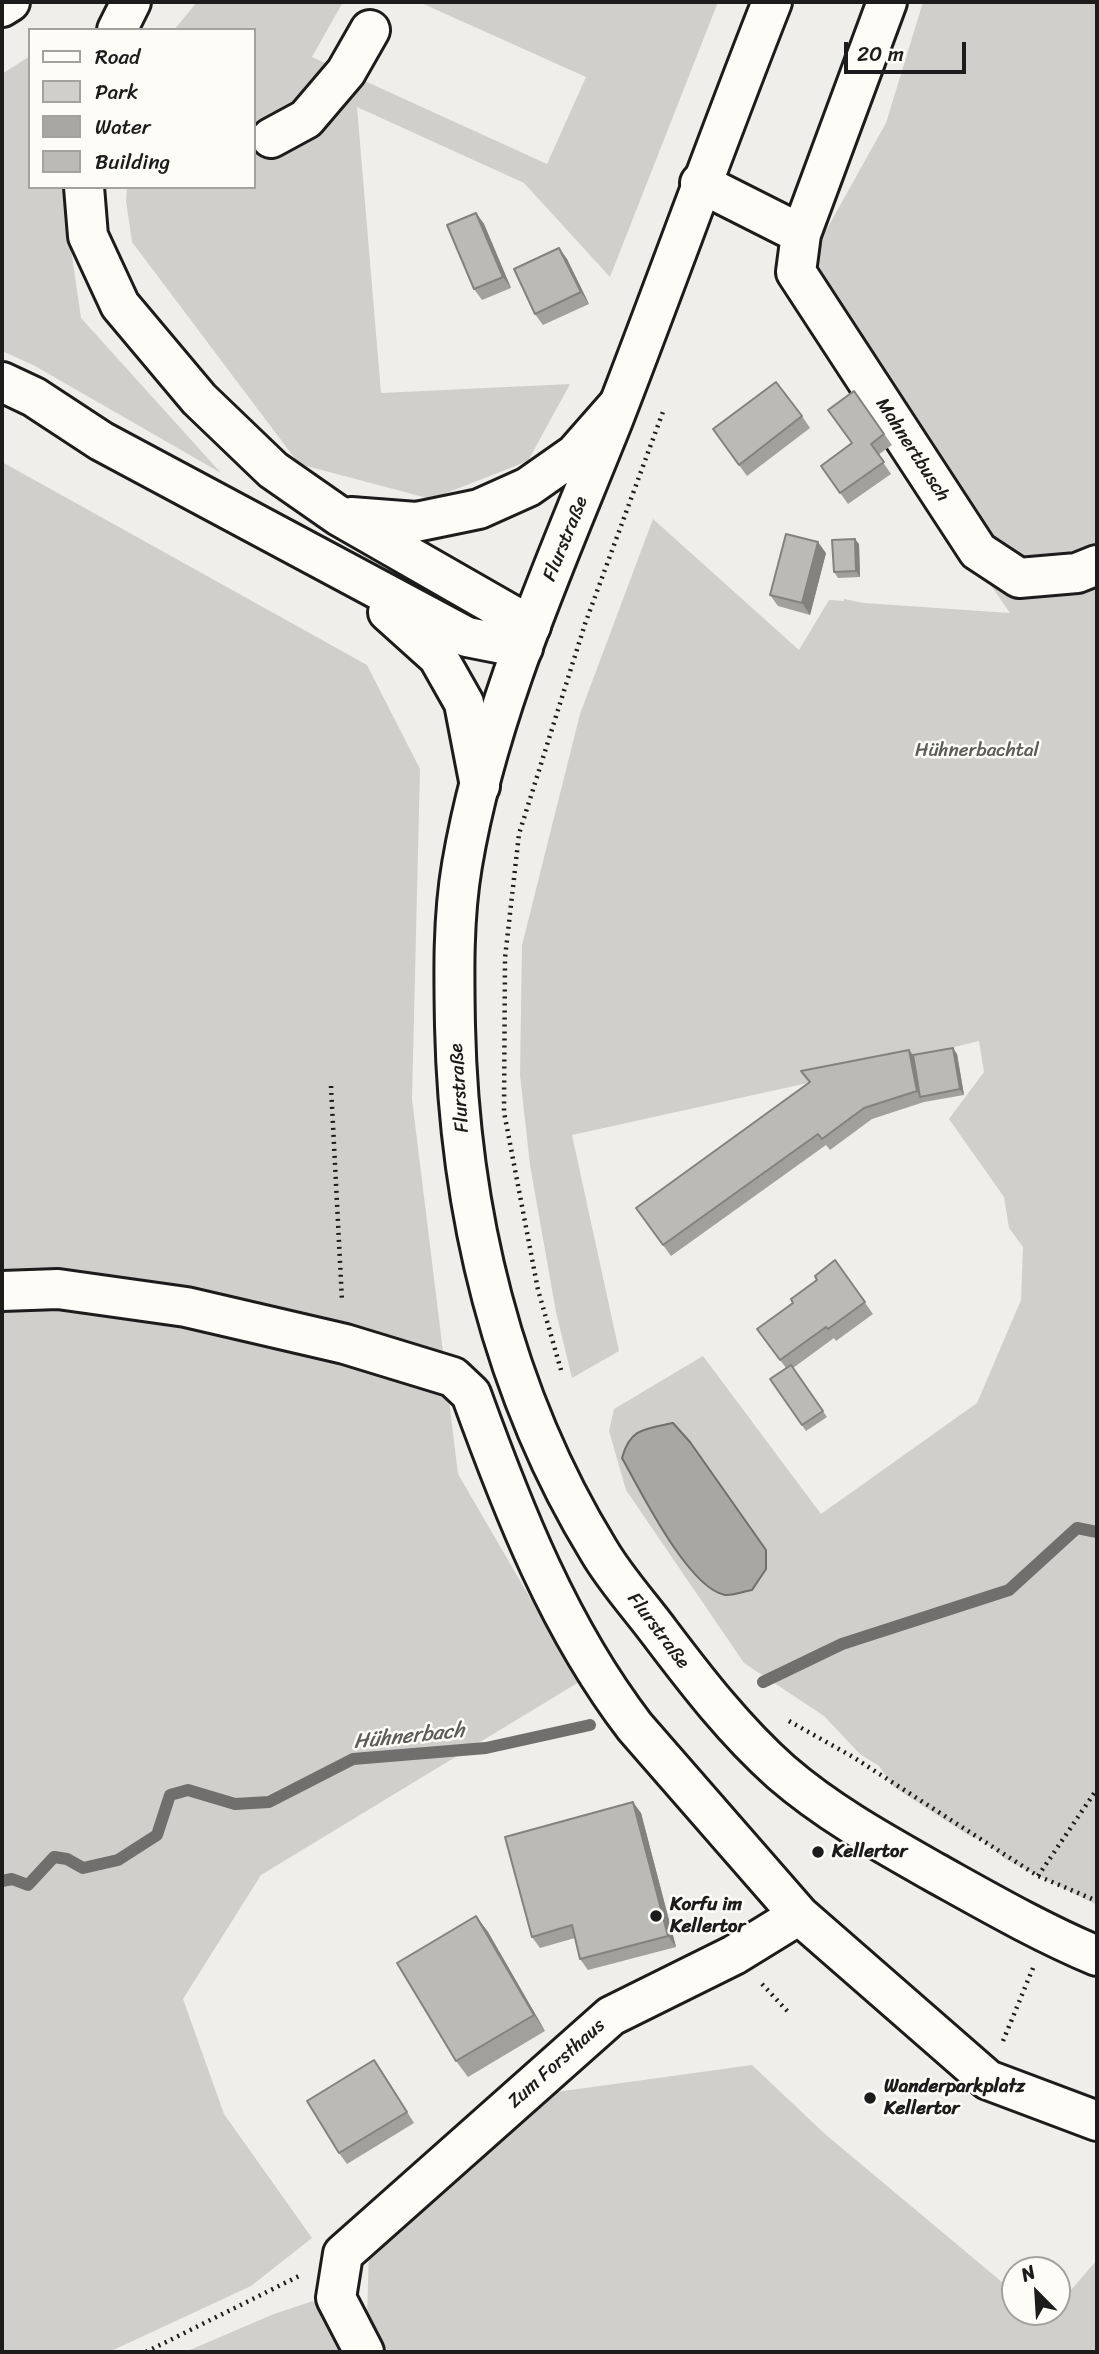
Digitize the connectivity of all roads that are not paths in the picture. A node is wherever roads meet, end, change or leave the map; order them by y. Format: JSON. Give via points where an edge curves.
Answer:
{"nodes":[{"id":1,"x":10,"y":2,"type":"edge"},
{"id":2,"x":131,"y":2,"type":"edge"},
{"id":3,"x":772,"y":2,"type":"edge"},
{"id":4,"x":887,"y":2,"type":"edge"},
{"id":5,"x":2,"y":7,"type":"edge"},
{"id":6,"x":118,"y":28,"type":"edge"},
{"id":7,"x":370,"y":30,"type":"dead end"},
{"id":8,"x":271,"y":138,"type":"dead end"},
{"id":9,"x":701,"y":183,"type":"junction"},
{"id":10,"x":84,"y":189,"type":"edge"},
{"id":11,"x":801,"y":234,"type":"junction"},
{"id":12,"x":2,"y":382,"type":"edge"},
{"id":13,"x":618,"y":405,"type":"junction"},
{"id":14,"x":339,"y":516,"type":"junction"},
{"id":15,"x":1097,"y":565,"type":"edge"},
{"id":16,"x":348,"y":575,"type":"junction"},
{"id":17,"x":527,"y":637,"type":"junction"},
{"id":18,"x":480,"y":786,"type":"junction"},
{"id":19,"x":2,"y":1292,"type":"edge"},
{"id":20,"x":799,"y":1915,"type":"junction"},
{"id":21,"x":1097,"y":1956,"type":"edge"},
{"id":22,"x":1095,"y":2113,"type":"edge"},
{"id":23,"x":364,"y":2352,"type":"edge"}],
"edges":[{"from":1,"to":5,"type":"main road"},
{"from":2,"to":6,"type":"main road"},
{"from":3,"to":9,"type":"main road","name":"Flurstraße"},
{"from":4,"to":11,"type":"main road","name":"Mahnertbusch"},
{"from":7,"to":8,"type":"main road","via":[[346,72],[306,119]]},
{"from":9,"to":11,"type":"main road"},
{"from":9,"to":13,"type":"main road","name":"Flurstraße"},
{"from":10,"to":14,"type":"main road","via":[[88,236],[120,304],[199,400],[273,470]]},
{"from":11,"to":15,"type":"main road","name":"Mahnertbusch","via":[[796,272],[978,551],[1019,578],[1077,573]]},
{"from":12,"to":16,"type":"main road"},
{"from":13,"to":14,"type":"main road","via":[[575,454],[528,488],[479,509],[416,522]]},
{"from":13,"to":17,"type":"main road","name":"Flurstraße"},
{"from":14,"to":17,"type":"main road"},
{"from":16,"to":17,"type":"main road","via":[[467,637]]},
{"from":16,"to":18,"type":"main road","via":[[438,657],[464,703]]},
{"from":17,"to":18,"type":"main road","name":"Flurstraße"},
{"from":18,"to":21,"type":"main road","name":"Flurstraße","via":[[461,869],[454,964],[456,1082],[485,1279],[532,1417],[568,1499],[602,1557],[692,1676],[781,1772],[854,1826],[1046,1935]]},
{"from":19,"to":20,"type":"main road","via":[[58,1289],[186,1307],[345,1344],[453,1377],[471,1394],[547,1585],[613,1698]]},
{"from":20,"to":22,"type":"main road","via":[[988,2080]]},
{"from":20,"to":23,"type":"main road","name":"Zum Forsthaus","via":[[734,1955],[611,2016],[343,2253],[336,2298]]}]}
